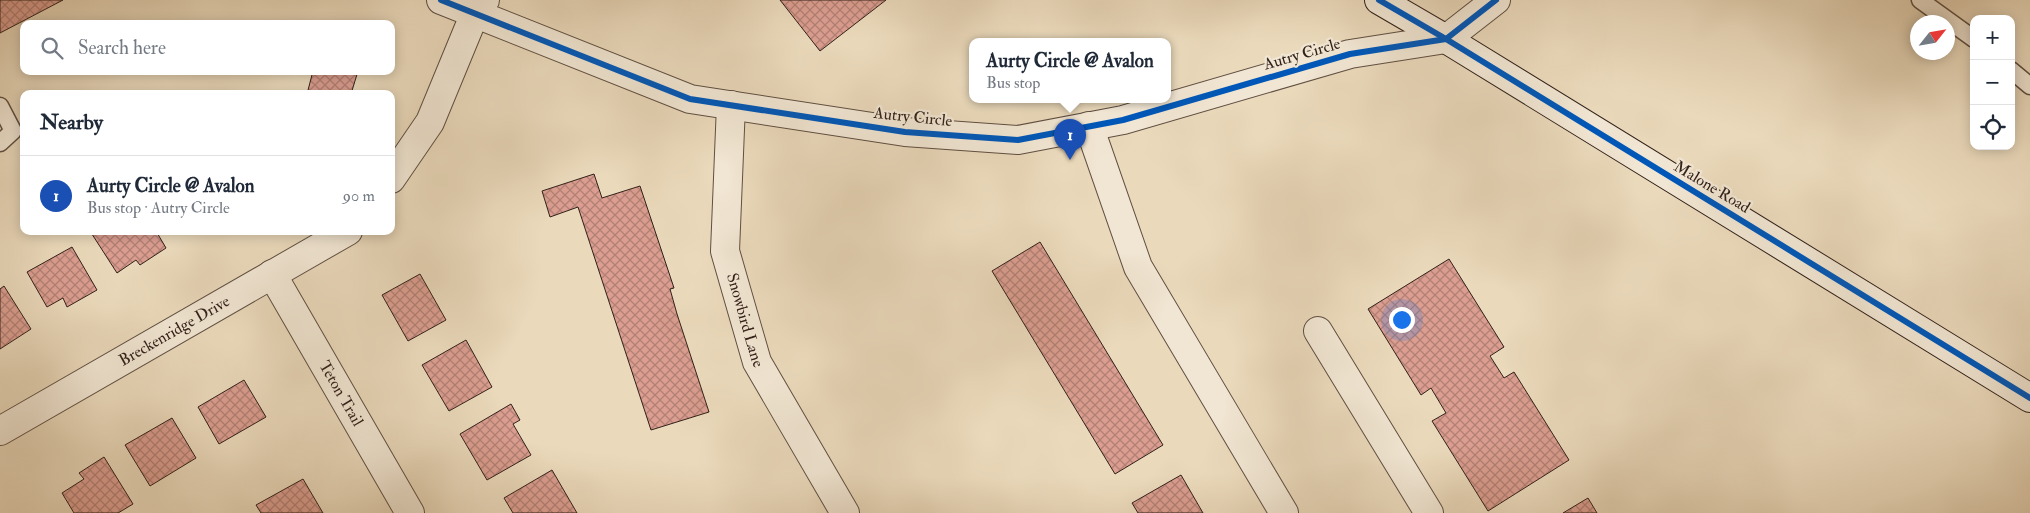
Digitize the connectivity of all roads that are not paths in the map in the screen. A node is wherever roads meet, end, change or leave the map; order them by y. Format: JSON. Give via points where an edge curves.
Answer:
{"nodes":[{"id":1,"x":441,"y":0,"type":"edge"},
{"id":2,"x":1379,"y":0,"type":"edge"},
{"id":3,"x":1496,"y":0,"type":"edge"},
{"id":4,"x":1920,"y":0,"type":"edge"},
{"id":5,"x":480,"y":7,"type":"edge"},
{"id":6,"x":1970,"y":36,"type":"edge"},
{"id":7,"x":1446,"y":39,"type":"junction"},
{"id":8,"x":2015,"y":73,"type":"edge"},
{"id":9,"x":2030,"y":86,"type":"edge"},
{"id":10,"x":731,"y":105,"type":"junction"},
{"id":11,"x":0,"y":106,"type":"edge"},
{"id":12,"x":1089,"y":126,"type":"junction"},
{"id":13,"x":0,"y":143,"type":"edge"},
{"id":14,"x":395,"y":173,"type":"edge"},
{"id":15,"x":341,"y":235,"type":"edge"},
{"id":16,"x":272,"y":274,"type":"junction"},
{"id":17,"x":1318,"y":331,"type":"dead end"},
{"id":18,"x":2030,"y":398,"type":"edge"},
{"id":19,"x":0,"y":431,"type":"edge"},
{"id":20,"x":410,"y":513,"type":"edge"},
{"id":21,"x":846,"y":513,"type":"edge"},
{"id":22,"x":1284,"y":513,"type":"edge"},
{"id":23,"x":1429,"y":513,"type":"edge"}],
"edges":[{"from":1,"to":5,"type":"street","name":"Autry Circle"},
{"from":2,"to":7,"type":"street","name":"Malone Road"},
{"from":3,"to":7,"type":"street","name":"Autry Circle"},
{"from":4,"to":6,"type":"lane"},
{"from":5,"to":10,"type":"street","name":"Autry Circle","via":[[690,98]]},
{"from":5,"to":14,"type":"street","via":[[430,122]]},
{"from":7,"to":12,"type":"street","name":"Autry Circle","via":[[1350,54],[1123,120]]},
{"from":7,"to":18,"type":"street","name":"Malone Road"},
{"from":8,"to":9,"type":"lane"},
{"from":10,"to":12,"type":"street","name":"Autry Circle","via":[[905,132],[1018,140]]},
{"from":10,"to":21,"type":"street","name":"Snowbird Lane","via":[[725,251],[757,362]]},
{"from":11,"to":13,"type":"lane","via":[[13,131]]},
{"from":12,"to":22,"type":"street","via":[[1138,267]]},
{"from":15,"to":16,"type":"street","name":"Breckenridge Drive"},
{"from":16,"to":19,"type":"street","name":"Breckenridge Drive"},
{"from":16,"to":20,"type":"street","name":"Teton Trail"},
{"from":17,"to":23,"type":"street"}]}
